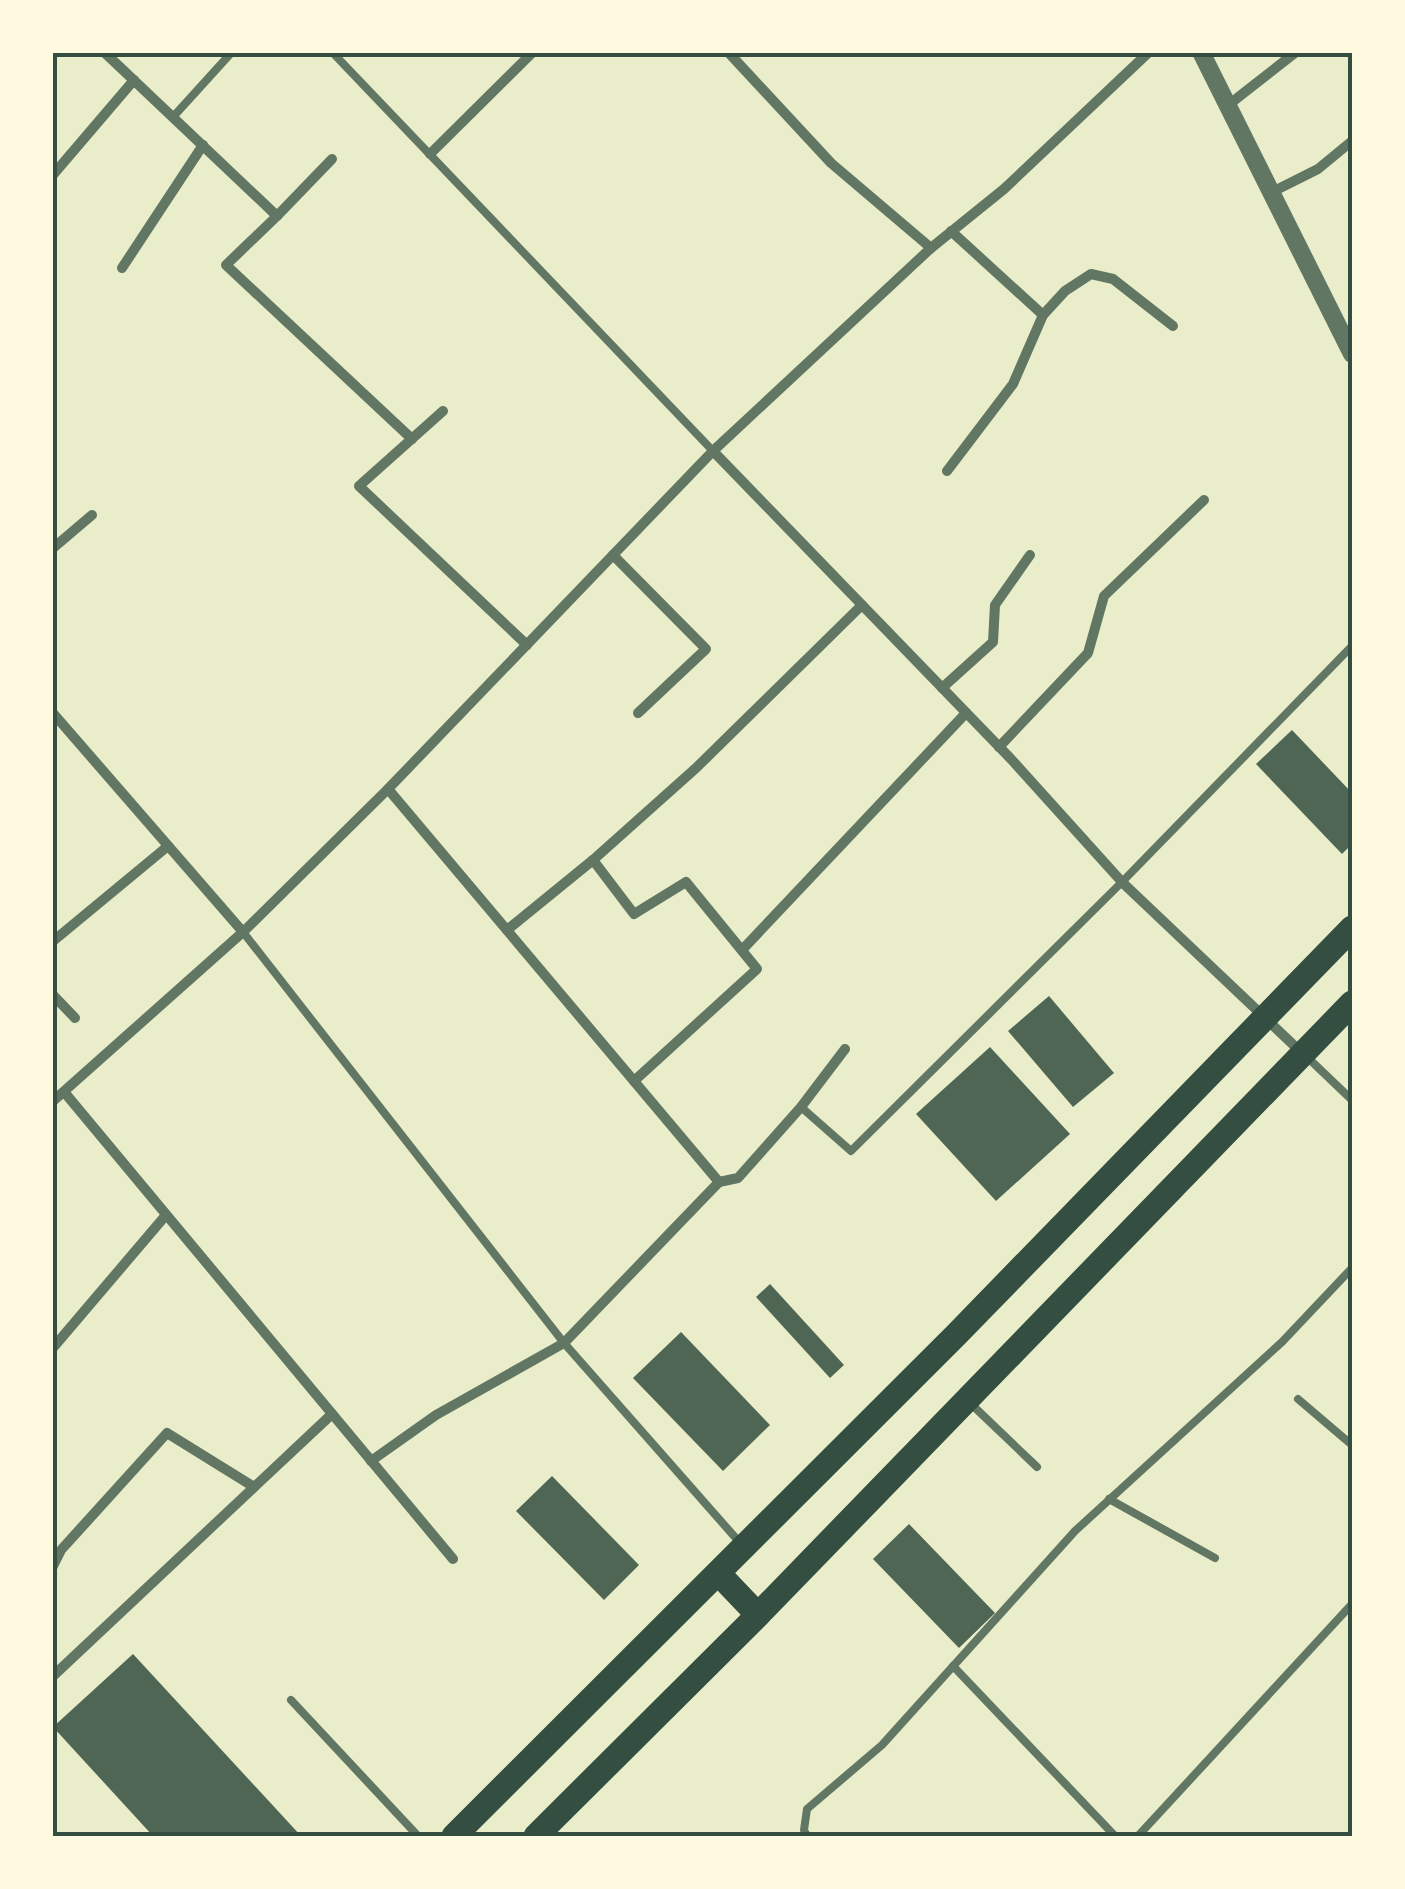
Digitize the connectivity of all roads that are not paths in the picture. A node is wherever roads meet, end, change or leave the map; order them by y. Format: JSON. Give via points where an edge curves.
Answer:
{"nodes":[{"id":1,"x":232,"y":52,"type":"edge"},
{"id":2,"x":332,"y":52,"type":"edge"},
{"id":3,"x":533,"y":52,"type":"edge"},
{"id":4,"x":1149,"y":52,"type":"edge"},
{"id":5,"x":1201,"y":52,"type":"edge"},
{"id":6,"x":1296,"y":52,"type":"edge"},
{"id":7,"x":106,"y":53,"type":"edge"},
{"id":8,"x":731,"y":54,"type":"edge"},
{"id":9,"x":134,"y":80,"type":"junction"},
{"id":10,"x":1227,"y":106,"type":"junction"},
{"id":11,"x":174,"y":117,"type":"junction"},
{"id":12,"x":1352,"y":141,"type":"edge"},
{"id":13,"x":203,"y":145,"type":"junction"},
{"id":14,"x":430,"y":154,"type":"junction"},
{"id":15,"x":332,"y":159,"type":"dead end"},
{"id":16,"x":52,"y":176,"type":"edge"},
{"id":17,"x":1269,"y":193,"type":"junction"},
{"id":18,"x":277,"y":216,"type":"junction"},
{"id":19,"x":952,"y":231,"type":"junction"},
{"id":20,"x":930,"y":248,"type":"junction"},
{"id":21,"x":122,"y":268,"type":"dead end"},
{"id":22,"x":1044,"y":315,"type":"junction"},
{"id":23,"x":1173,"y":326,"type":"dead end"},
{"id":24,"x":1352,"y":354,"type":"edge"},
{"id":25,"x":443,"y":411,"type":"dead end"},
{"id":26,"x":412,"y":439,"type":"junction"},
{"id":27,"x":712,"y":451,"type":"junction"},
{"id":28,"x":947,"y":471,"type":"dead end"},
{"id":29,"x":1204,"y":500,"type":"dead end"},
{"id":30,"x":92,"y":515,"type":"dead end"},
{"id":31,"x":52,"y":549,"type":"edge"},
{"id":32,"x":613,"y":555,"type":"junction"},
{"id":33,"x":1030,"y":555,"type":"dead end"},
{"id":34,"x":862,"y":604,"type":"junction"},
{"id":35,"x":527,"y":645,"type":"junction"},
{"id":36,"x":1352,"y":646,"type":"edge"},
{"id":37,"x":942,"y":688,"type":"junction"},
{"id":38,"x":52,"y":712,"type":"edge"},
{"id":39,"x":638,"y":713,"type":"dead end"},
{"id":40,"x":966,"y":713,"type":"junction"},
{"id":41,"x":1000,"y":747,"type":"junction"},
{"id":42,"x":388,"y":789,"type":"junction"},
{"id":43,"x":168,"y":846,"type":"junction"},
{"id":44,"x":593,"y":860,"type":"junction"},
{"id":45,"x":1122,"y":882,"type":"junction"},
{"id":46,"x":1352,"y":928,"type":"edge"},
{"id":47,"x":506,"y":930,"type":"junction"},
{"id":48,"x":242,"y":932,"type":"junction"},
{"id":49,"x":52,"y":942,"type":"edge"},
{"id":50,"x":742,"y":950,"type":"junction"},
{"id":51,"x":52,"y":994,"type":"edge"},
{"id":52,"x":1352,"y":1003,"type":"edge"},
{"id":53,"x":76,"y":1018,"type":"dead end"},
{"id":54,"x":1265,"y":1018,"type":"junction"},
{"id":55,"x":845,"y":1050,"type":"dead end"},
{"id":56,"x":1303,"y":1053,"type":"junction"},
{"id":57,"x":634,"y":1081,"type":"junction"},
{"id":58,"x":64,"y":1093,"type":"junction"},
{"id":59,"x":1352,"y":1100,"type":"edge"},
{"id":60,"x":52,"y":1102,"type":"edge"},
{"id":61,"x":801,"y":1107,"type":"junction"},
{"id":62,"x":719,"y":1182,"type":"junction"},
{"id":63,"x":166,"y":1214,"type":"junction"},
{"id":64,"x":1352,"y":1268,"type":"edge"},
{"id":65,"x":564,"y":1343,"type":"junction"},
{"id":66,"x":52,"y":1349,"type":"edge"},
{"id":67,"x":966,"y":1399,"type":"junction"},
{"id":68,"x":1298,"y":1399,"type":"dead end"},
{"id":69,"x":332,"y":1414,"type":"junction"},
{"id":70,"x":1352,"y":1446,"type":"edge"},
{"id":71,"x":371,"y":1461,"type":"junction"},
{"id":72,"x":1037,"y":1468,"type":"dead end"},
{"id":73,"x":254,"y":1486,"type":"junction"},
{"id":74,"x":1110,"y":1499,"type":"junction"},
{"id":75,"x":744,"y":1547,"type":"junction"},
{"id":76,"x":1215,"y":1558,"type":"dead end"},
{"id":77,"x":453,"y":1560,"type":"dead end"},
{"id":78,"x":52,"y":1568,"type":"edge"},
{"id":79,"x":718,"y":1573,"type":"junction"},
{"id":80,"x":1352,"y":1604,"type":"edge"},
{"id":81,"x":758,"y":1615,"type":"junction"},
{"id":82,"x":953,"y":1666,"type":"junction"},
{"id":83,"x":52,"y":1677,"type":"edge"},
{"id":84,"x":291,"y":1700,"type":"dead end"},
{"id":85,"x":805,"y":1833,"type":"edge"},
{"id":86,"x":418,"y":1836,"type":"edge"},
{"id":87,"x":454,"y":1836,"type":"edge"},
{"id":88,"x":536,"y":1836,"type":"edge"},
{"id":89,"x":1115,"y":1836,"type":"edge"},
{"id":90,"x":1138,"y":1836,"type":"edge"}],
"edges":[{"from":1,"to":11,"type":"lane"},
{"from":2,"to":14,"type":"lane"},
{"from":3,"to":14,"type":"street"},
{"from":4,"to":19,"type":"street"},
{"from":5,"to":10,"type":"street"},
{"from":6,"to":10,"type":"street"},
{"from":7,"to":9,"type":"street"},
{"from":8,"to":20,"type":"street","via":[[830,163]]},
{"from":9,"to":11,"type":"street"},
{"from":9,"to":16,"type":"street"},
{"from":10,"to":17,"type":"street"},
{"from":11,"to":13,"type":"street"},
{"from":12,"to":17,"type":"street","via":[[1318,170]]},
{"from":13,"to":18,"type":"street"},
{"from":13,"to":21,"type":"street"},
{"from":14,"to":27,"type":"lane"},
{"from":15,"to":18,"type":"street"},
{"from":17,"to":24,"type":"street"},
{"from":18,"to":26,"type":"street","via":[[226,265]]},
{"from":19,"to":20,"type":"street"},
{"from":19,"to":22,"type":"street"},
{"from":20,"to":27,"type":"street"},
{"from":22,"to":23,"type":"street","via":[[1091,274],[1113,280]]},
{"from":22,"to":28,"type":"street","via":[[1014,384]]},
{"from":25,"to":26,"type":"street"},
{"from":26,"to":35,"type":"street","via":[[359,486]]},
{"from":27,"to":32,"type":"street"},
{"from":27,"to":34,"type":"street"},
{"from":29,"to":41,"type":"street","via":[[1104,596],[1088,653]]},
{"from":30,"to":31,"type":"street"},
{"from":32,"to":35,"type":"street"},
{"from":32,"to":39,"type":"street","via":[[706,649]]},
{"from":33,"to":37,"type":"street","via":[[994,604],[993,642]]},
{"from":34,"to":37,"type":"street"},
{"from":34,"to":44,"type":"street"},
{"from":35,"to":42,"type":"street"},
{"from":36,"to":45,"type":"lane"},
{"from":37,"to":40,"type":"street"},
{"from":38,"to":43,"type":"street"},
{"from":40,"to":41,"type":"street"},
{"from":40,"to":50,"type":"street"},
{"from":41,"to":45,"type":"street"},
{"from":42,"to":47,"type":"street"},
{"from":42,"to":48,"type":"street"},
{"from":43,"to":48,"type":"street"},
{"from":43,"to":49,"type":"street"},
{"from":44,"to":47,"type":"street"},
{"from":44,"to":50,"type":"street","via":[[634,914],[686,882]]},
{"from":45,"to":54,"type":"street"},
{"from":45,"to":61,"type":"lane","via":[[851,1151]]},
{"from":46,"to":54,"type":"main road"},
{"from":47,"to":57,"type":"street"},
{"from":48,"to":58,"type":"street"},
{"from":48,"to":65,"type":"lane"},
{"from":50,"to":57,"type":"street","via":[[757,969]]},
{"from":51,"to":53,"type":"street"},
{"from":52,"to":56,"type":"main road"},
{"from":54,"to":56,"type":"street"},
{"from":54,"to":75,"type":"main road"},
{"from":55,"to":61,"type":"street"},
{"from":56,"to":59,"type":"lane"},
{"from":56,"to":67,"type":"main road"},
{"from":57,"to":62,"type":"street"},
{"from":58,"to":60,"type":"street"},
{"from":58,"to":63,"type":"street"},
{"from":61,"to":62,"type":"street","via":[[738,1178]]},
{"from":62,"to":65,"type":"street"},
{"from":63,"to":66,"type":"street"},
{"from":63,"to":69,"type":"street"},
{"from":64,"to":74,"type":"lane","via":[[1282,1342]]},
{"from":65,"to":71,"type":"street","via":[[436,1415]]},
{"from":65,"to":75,"type":"lane"},
{"from":67,"to":72,"type":"lane"},
{"from":67,"to":81,"type":"main road"},
{"from":68,"to":70,"type":"lane"},
{"from":69,"to":71,"type":"street"},
{"from":69,"to":73,"type":"street"},
{"from":71,"to":77,"type":"street"},
{"from":73,"to":78,"type":"street","via":[[168,1433]]},
{"from":73,"to":83,"type":"street"},
{"from":74,"to":76,"type":"lane"},
{"from":74,"to":82,"type":"lane"},
{"from":75,"to":79,"type":"main road"},
{"from":79,"to":81,"type":"main road"},
{"from":79,"to":87,"type":"main road"},
{"from":80,"to":90,"type":"lane"},
{"from":81,"to":88,"type":"main road"},
{"from":82,"to":85,"type":"lane","via":[[882,1745],[807,1808]]},
{"from":82,"to":89,"type":"lane"},
{"from":84,"to":86,"type":"lane"}]}
